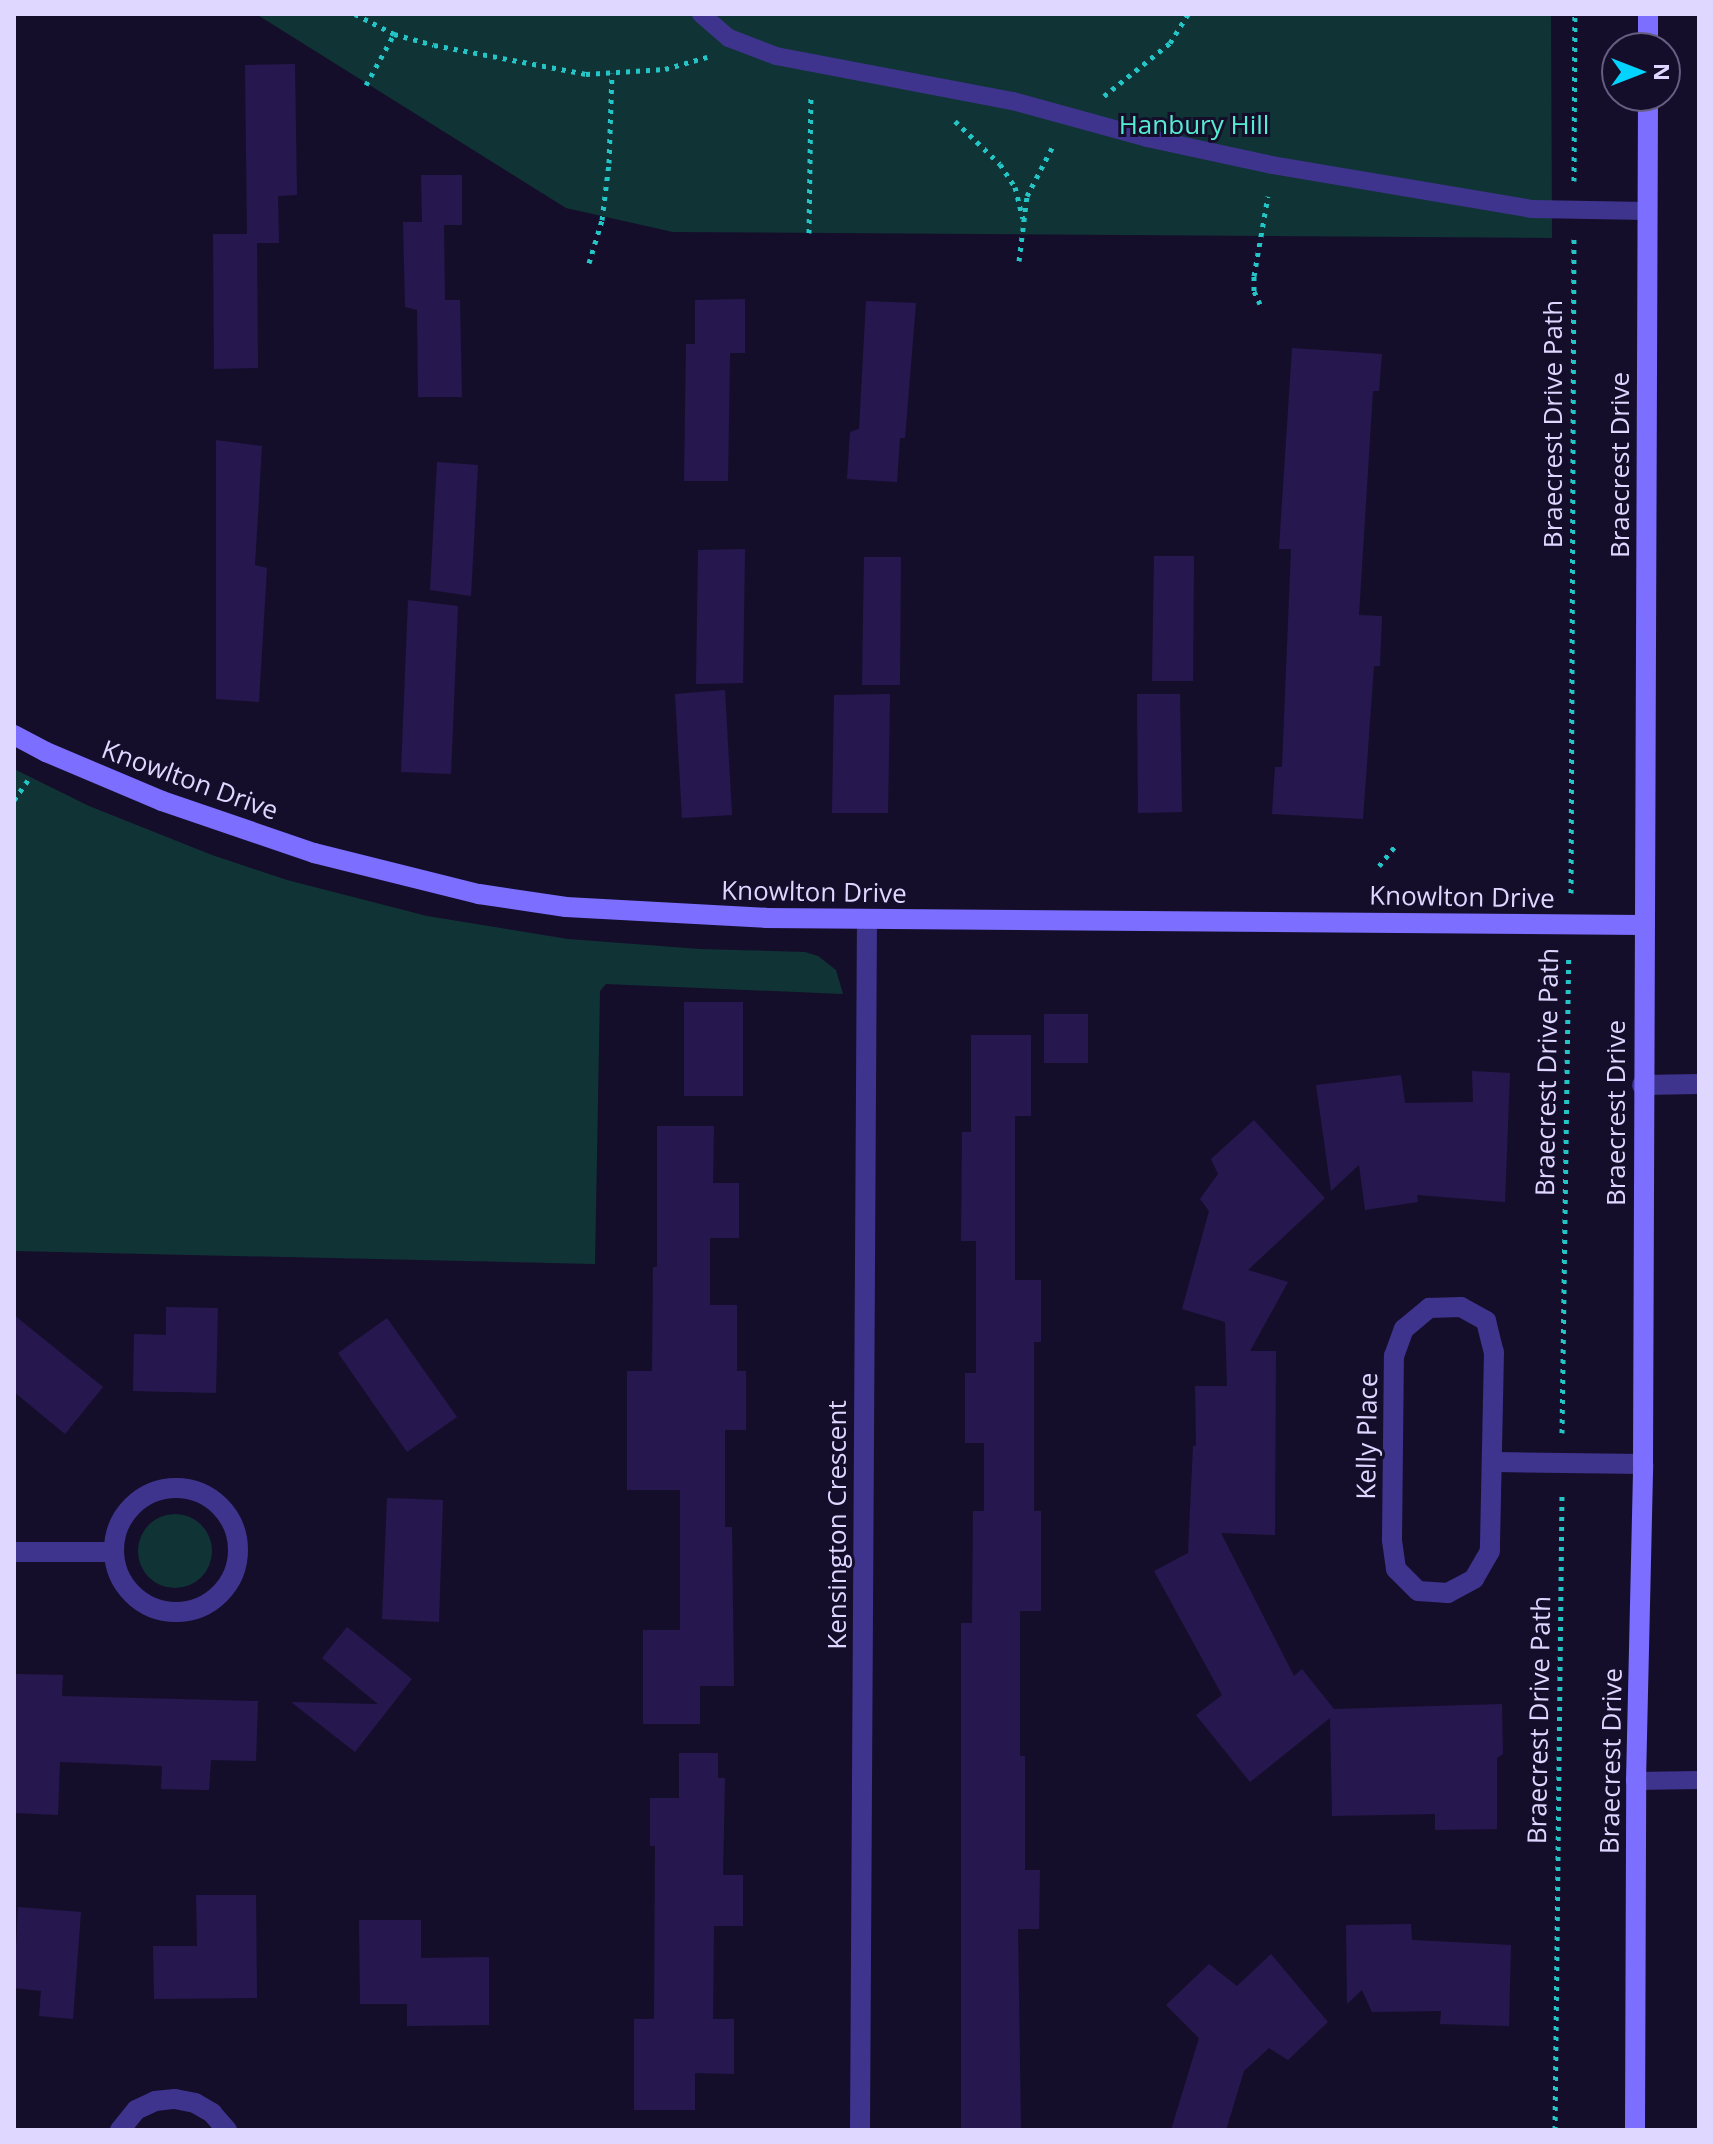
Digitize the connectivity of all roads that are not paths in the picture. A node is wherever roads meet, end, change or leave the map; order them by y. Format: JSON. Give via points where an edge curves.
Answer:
{"nodes":[{"id":1,"x":701,"y":14,"type":"edge"},
{"id":2,"x":1648,"y":112,"type":"edge"},
{"id":3,"x":1648,"y":211,"type":"junction"},
{"id":4,"x":14,"y":735,"type":"edge"},
{"id":5,"x":867,"y":919,"type":"junction"},
{"id":6,"x":1643,"y":925,"type":"junction"},
{"id":7,"x":1699,"y":1084,"type":"edge"},
{"id":8,"x":1642,"y":1085,"type":"junction"},
{"id":9,"x":1495,"y":1462,"type":"junction"},
{"id":10,"x":1643,"y":1464,"type":"junction"},
{"id":11,"x":14,"y":1552,"type":"edge"},
{"id":12,"x":113,"y":1552,"type":"junction"},
{"id":13,"x":1699,"y":1780,"type":"edge"},
{"id":14,"x":1636,"y":1781,"type":"junction"},
{"id":15,"x":120,"y":2130,"type":"edge"},
{"id":16,"x":227,"y":2130,"type":"edge"},
{"id":17,"x":860,"y":2130,"type":"edge"},
{"id":18,"x":1635,"y":2130,"type":"edge"}],
"edges":[{"from":1,"to":3,"type":"lane","via":[[729,38],[811,64],[1013,101],[1272,165],[1532,209]]},
{"from":2,"to":3,"type":"street","name":"Braecrest Drive"},
{"from":3,"to":6,"type":"street","name":"Braecrest Drive"},
{"from":4,"to":5,"type":"street","name":"Knowlton Drive","via":[[175,806],[314,853],[479,894],[647,914]]},
{"from":5,"to":6,"type":"street","name":"Knowlton Drive"},
{"from":5,"to":17,"type":"street","name":"Kensington Crescent"},
{"from":6,"to":8,"type":"street","name":"Braecrest Drive"},
{"from":7,"to":8,"type":"street"},
{"from":8,"to":10,"type":"street","name":"Braecrest Drive"},
{"from":9,"to":9,"type":"street","name":"Kelly Place","via":[[1494,1352],[1486,1321],[1461,1307],[1429,1308],[1404,1329],[1394,1356],[1392,1539],[1396,1569],[1418,1591],[1448,1593],[1474,1579],[1485,1561]]},
{"from":9,"to":10,"type":"street"},
{"from":10,"to":14,"type":"street","name":"Braecrest Drive"},
{"from":11,"to":12,"type":"street"},
{"from":12,"to":12,"type":"street","via":[[128,1590],[162,1611],[182,1612],[219,1595],[238,1559],[237,1538],[217,1502],[179,1487],[149,1493],[125,1513]]},
{"from":13,"to":14,"type":"lane"},
{"from":14,"to":18,"type":"street","name":"Braecrest Drive"},
{"from":15,"to":16,"type":"street","via":[[136,2110],[175,2099],[212,2113]]}]}
